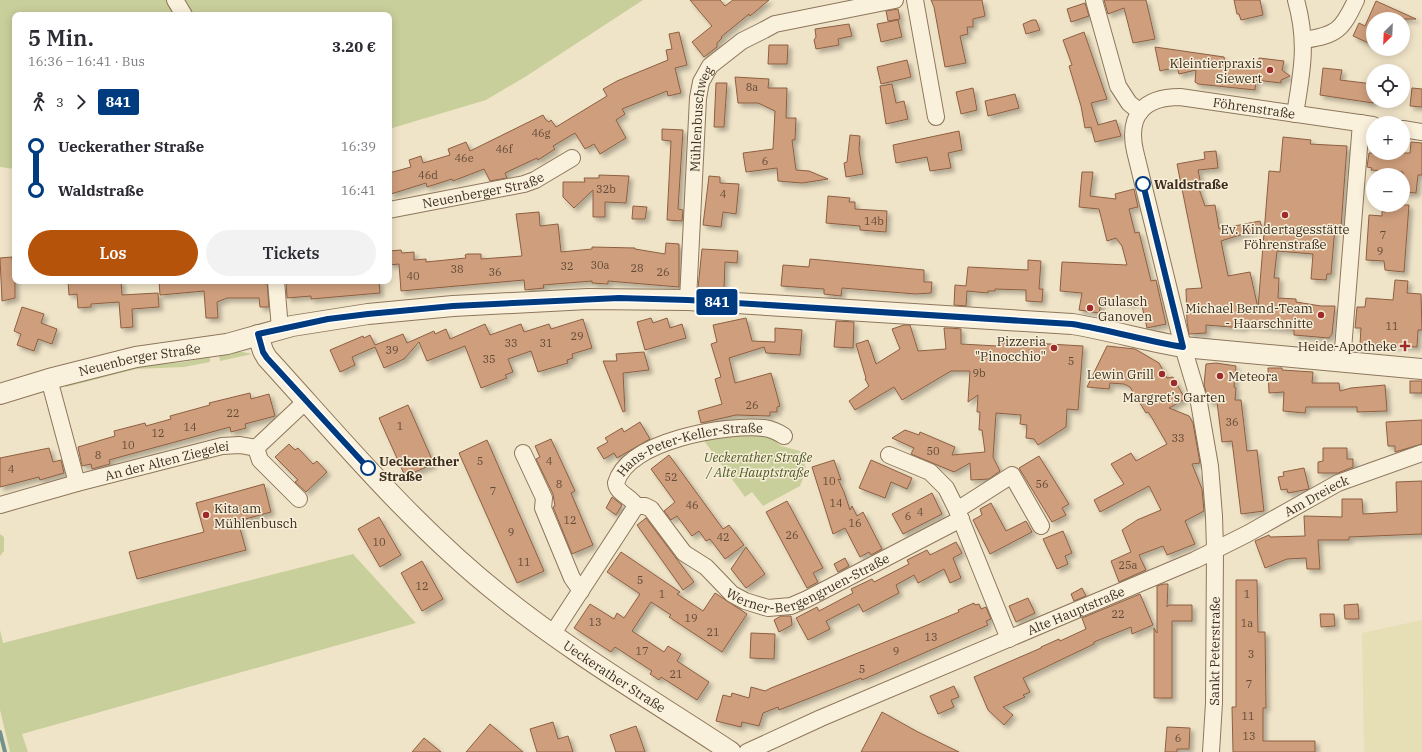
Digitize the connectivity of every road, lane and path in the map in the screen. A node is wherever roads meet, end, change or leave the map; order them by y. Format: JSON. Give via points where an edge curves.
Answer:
{"nodes":[{"id":1,"x":175,"y":0,"type":"edge"},
{"id":2,"x":895,"y":0,"type":"edge"},
{"id":3,"x":915,"y":0,"type":"edge"},
{"id":4,"x":1094,"y":0,"type":"edge"},
{"id":5,"x":1296,"y":0,"type":"edge"},
{"id":6,"x":1356,"y":0,"type":"edge"},
{"id":7,"x":182,"y":12,"type":"edge"},
{"id":8,"x":1304,"y":40,"type":"junction"},
{"id":9,"x":1140,"y":112,"type":"junction"},
{"id":10,"x":1295,"y":114,"type":"junction"},
{"id":11,"x":936,"y":117,"type":"dead end"},
{"id":12,"x":1366,"y":124,"type":"edge"},
{"id":13,"x":1410,"y":130,"type":"edge"},
{"id":14,"x":1422,"y":132,"type":"edge"},
{"id":15,"x":1366,"y":134,"type":"edge"},
{"id":16,"x":572,"y":158,"type":"dead end"},
{"id":17,"x":392,"y":209,"type":"edge"},
{"id":18,"x":276,"y":284,"type":"edge"},
{"id":19,"x":688,"y":300,"type":"junction"},
{"id":20,"x":280,"y":329,"type":"junction"},
{"id":21,"x":258,"y":334,"type":"junction"},
{"id":22,"x":1183,"y":347,"type":"junction"},
{"id":23,"x":1342,"y":362,"type":"junction"},
{"id":24,"x":1422,"y":369,"type":"edge"},
{"id":25,"x":49,"y":379,"type":"junction"},
{"id":26,"x":0,"y":394,"type":"edge"},
{"id":27,"x":306,"y":401,"type":"junction"},
{"id":28,"x":784,"y":436,"type":"dead end"},
{"id":29,"x":256,"y":448,"type":"junction"},
{"id":30,"x":523,"y":453,"type":"dead end"},
{"id":31,"x":1422,"y":453,"type":"edge"},
{"id":32,"x":889,"y":455,"type":"dead end"},
{"id":33,"x":77,"y":483,"type":"junction"},
{"id":34,"x":299,"y":499,"type":"dead end"},
{"id":35,"x":0,"y":505,"type":"edge"},
{"id":36,"x":636,"y":506,"type":"junction"},
{"id":37,"x":959,"y":515,"type":"junction"},
{"id":38,"x":1041,"y":526,"type":"dead end"},
{"id":39,"x":1215,"y":549,"type":"junction"},
{"id":40,"x":581,"y":590,"type":"junction"},
{"id":41,"x":553,"y":633,"type":"junction"},
{"id":42,"x":1009,"y":639,"type":"junction"},
{"id":43,"x":731,"y":752,"type":"edge"},
{"id":44,"x":747,"y":752,"type":"edge"},
{"id":45,"x":1211,"y":752,"type":"edge"}],
"edges":[{"from":1,"to":7,"type":"street"},
{"from":2,"to":19,"type":"street","name":"Mühlenbuschweg","via":[[775,24],[742,41],[706,71],[698,98]]},
{"from":3,"to":11,"type":"street"},
{"from":4,"to":9,"type":"street","via":[[1118,86],[1129,103]]},
{"from":5,"to":8,"type":"street"},
{"from":6,"to":8,"type":"street","via":[[1342,27],[1328,35]]},
{"from":8,"to":10,"type":"street"},
{"from":9,"to":10,"type":"street","name":"Föhrenstraße","via":[[1155,100],[1180,97]]},
{"from":9,"to":22,"type":"street","via":[[1134,122],[1132,138]]},
{"from":10,"to":12,"type":"street","name":"Föhrenstraße"},
{"from":13,"to":14,"type":"street"},
{"from":15,"to":23,"type":"street"},
{"from":16,"to":17,"type":"street","name":"Neuenberger Straße","via":[[524,184]]},
{"from":18,"to":20,"type":"street"},
{"from":19,"to":20,"type":"street","name":"Neuenberger Straße","via":[[596,299],[453,306],[368,314]]},
{"from":19,"to":22,"type":"street","name":"Neuenberger Straße","via":[[1072,324]]},
{"from":20,"to":21,"type":"street","name":"Neuenberger Straße"},
{"from":21,"to":25,"type":"street","name":"Neuenberger Straße","via":[[227,344],[136,357]]},
{"from":21,"to":27,"type":"street","name":"Ueckerather Straße","via":[[263,352]]},
{"from":22,"to":23,"type":"street","name":"Neuenberger Straße"},
{"from":22,"to":39,"type":"street","via":[[1198,396],[1210,466]]},
{"from":23,"to":24,"type":"street","name":"Neuenberger Straße"},
{"from":25,"to":26,"type":"street","name":"Neuenberger Straße"},
{"from":25,"to":33,"type":"street"},
{"from":27,"to":29,"type":"street"},
{"from":27,"to":41,"type":"street","name":"Ueckerather Straße","via":[[432,535],[499,594]]},
{"from":28,"to":36,"type":"street","name":"Hans-Peter-Keller-Straße","via":[[765,428],[737,428],[695,434],[665,443],[636,458],[617,480],[618,489],[632,498]]},
{"from":29,"to":33,"type":"street","name":"An der Alten Ziegelei","via":[[231,445]]},
{"from":29,"to":34,"type":"street","via":[[260,460]]},
{"from":30,"to":40,"type":"street","via":[[544,498],[543,508],[572,578]]},
{"from":31,"to":39,"type":"street","name":"Am Dreieck","via":[[1338,483]]},
{"from":32,"to":37,"type":"street","via":[[936,476],[946,488]]},
{"from":33,"to":35,"type":"street","name":"An der Alten Ziegelei"},
{"from":36,"to":37,"type":"street","name":"Werner-Bergengruen-Straße","via":[[651,509],[684,553],[706,567],[732,594],[760,606],[776,608],[791,606],[807,599]]},
{"from":36,"to":40,"type":"street"},
{"from":37,"to":38,"type":"street","via":[[1012,475]]},
{"from":37,"to":42,"type":"street"},
{"from":39,"to":42,"type":"street","name":"Alte Hauptstraße","via":[[1168,572]]},
{"from":39,"to":45,"type":"street","name":"Sankt Peterstraße","via":[[1214,703]]},
{"from":40,"to":41,"type":"street"},
{"from":41,"to":43,"type":"street","name":"Ueckerather Straße"},
{"from":42,"to":44,"type":"street","name":"Alte Hauptstraße"}]}
